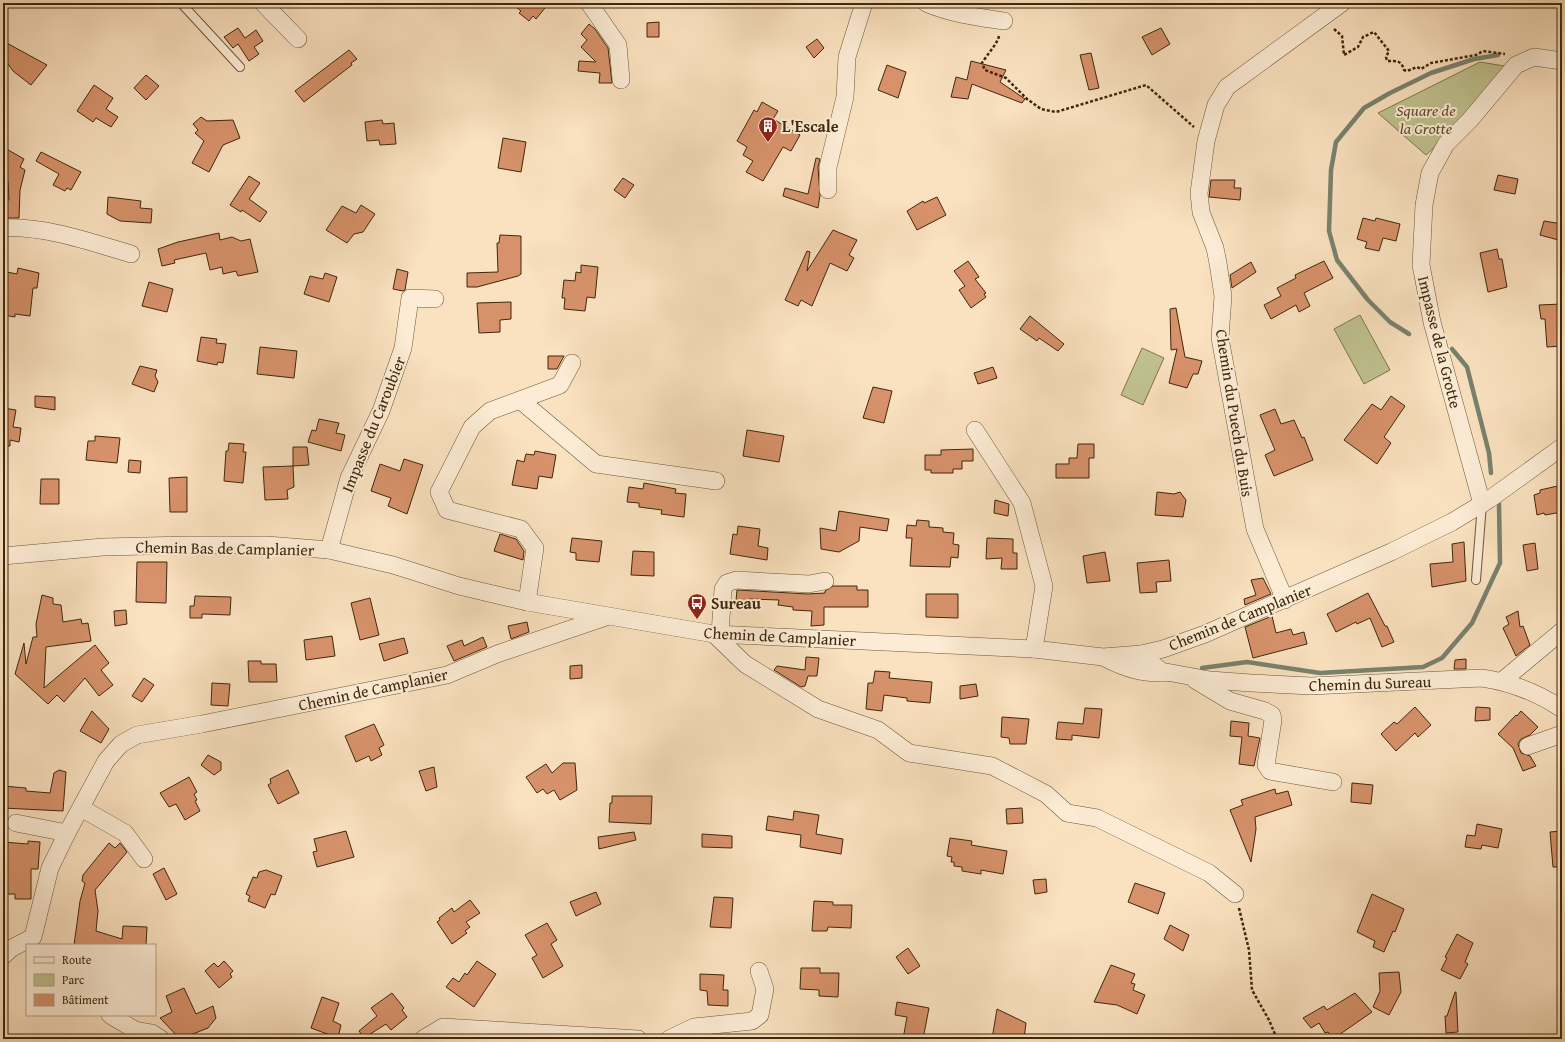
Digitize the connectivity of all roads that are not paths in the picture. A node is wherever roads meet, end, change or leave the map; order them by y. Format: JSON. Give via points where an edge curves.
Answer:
{"nodes":[{"id":1,"x":181,"y":3,"type":"edge"},
{"id":2,"x":263,"y":3,"type":"edge"},
{"id":3,"x":589,"y":3,"type":"edge"},
{"id":4,"x":864,"y":3,"type":"edge"},
{"id":5,"x":926,"y":3,"type":"edge"},
{"id":6,"x":1342,"y":3,"type":"edge"},
{"id":7,"x":1004,"y":21,"type":"road end"},
{"id":8,"x":298,"y":40,"type":"dead end"},
{"id":9,"x":1562,"y":61,"type":"edge"},
{"id":10,"x":240,"y":67,"type":"dead end"},
{"id":11,"x":621,"y":80,"type":"dead end"},
{"id":12,"x":828,"y":190,"type":"dead end"},
{"id":13,"x":3,"y":228,"type":"edge"},
{"id":14,"x":131,"y":254,"type":"dead end"},
{"id":15,"x":435,"y":299,"type":"dead end"},
{"id":16,"x":572,"y":364,"type":"dead end"},
{"id":17,"x":520,"y":400,"type":"junction"},
{"id":18,"x":975,"y":430,"type":"dead end"},
{"id":19,"x":1562,"y":447,"type":"edge"},
{"id":20,"x":716,"y":481,"type":"dead end"},
{"id":21,"x":1482,"y":504,"type":"junction"},
{"id":22,"x":329,"y":550,"type":"junction"},
{"id":23,"x":3,"y":556,"type":"edge"},
{"id":24,"x":1476,"y":580,"type":"dead end"},
{"id":25,"x":825,"y":581,"type":"dead end"},
{"id":26,"x":1285,"y":600,"type":"junction"},
{"id":27,"x":527,"y":602,"type":"junction"},
{"id":28,"x":608,"y":617,"type":"junction"},
{"id":29,"x":1562,"y":631,"type":"edge"},
{"id":30,"x":717,"y":634,"type":"junction"},
{"id":31,"x":1163,"y":649,"type":"junction"},
{"id":32,"x":1034,"y":650,"type":"junction"},
{"id":33,"x":1141,"y":654,"type":"junction"},
{"id":34,"x":1103,"y":657,"type":"junction"},
{"id":35,"x":1179,"y":674,"type":"junction"},
{"id":36,"x":1502,"y":681,"type":"junction"},
{"id":37,"x":1562,"y":709,"type":"edge"},
{"id":38,"x":1562,"y":734,"type":"edge"},
{"id":39,"x":1528,"y":746,"type":"dead end"},
{"id":40,"x":1333,"y":782,"type":"dead end"},
{"id":41,"x":81,"y":808,"type":"junction"},
{"id":42,"x":16,"y":823,"type":"dead end"},
{"id":43,"x":67,"y":833,"type":"junction"},
{"id":44,"x":144,"y":859,"type":"dead end"},
{"id":45,"x":1235,"y":894,"type":"road end"},
{"id":46,"x":37,"y":941,"type":"edge"},
{"id":47,"x":26,"y":944,"type":"edge"},
{"id":48,"x":26,"y":944,"type":"edge"},
{"id":49,"x":3,"y":956,"type":"edge"},
{"id":50,"x":759,"y":971,"type":"dead end"},
{"id":51,"x":112,"y":1016,"type":"edge"},
{"id":52,"x":161,"y":1039,"type":"edge"},
{"id":53,"x":423,"y":1039,"type":"edge"},
{"id":54,"x":638,"y":1039,"type":"edge"},
{"id":55,"x":669,"y":1039,"type":"edge"}],
"edges":[{"from":1,"to":10,"type":"lane"},
{"from":2,"to":8,"type":"street"},
{"from":3,"to":11,"type":"street","via":[[618,45]]},
{"from":4,"to":12,"type":"street","via":[[848,56],[845,97],[828,167]]},
{"from":5,"to":7,"type":"street","via":[[966,16]]},
{"from":6,"to":26,"type":"street","name":"Chemin du Puech du Buis","via":[[1227,87],[1216,105],[1206,141],[1199,193],[1200,212],[1215,248],[1221,280],[1223,296],[1220,338],[1255,529]]},
{"from":9,"to":21,"type":"street","name":"Impasse de la Grotte","via":[[1534,57],[1516,65],[1470,120],[1446,144],[1430,173],[1424,205],[1421,265],[1432,322]]},
{"from":13,"to":14,"type":"street","via":[[22,227],[67,236]]},
{"from":15,"to":22,"type":"street","name":"Impasse du Caroubier","via":[[410,298],[403,348],[381,411],[350,478]]},
{"from":16,"to":17,"type":"street","via":[[560,385]]},
{"from":17,"to":20,"type":"street","via":[[596,464]]},
{"from":17,"to":27,"type":"street","via":[[490,411],[472,427],[439,492],[447,510],[521,529],[535,548]]},
{"from":18,"to":32,"type":"street","via":[[1022,503],[1044,586]]},
{"from":19,"to":21,"type":"street","name":"Chemin de Camplanier"},
{"from":21,"to":24,"type":"lane"},
{"from":21,"to":26,"type":"street","name":"Chemin de Camplanier","via":[[1452,522]]},
{"from":22,"to":23,"type":"street","name":"Chemin Bas de Camplanier","via":[[267,545],[188,545],[103,547]]},
{"from":22,"to":27,"type":"street","name":"Chemin Bas de Camplanier"},
{"from":25,"to":30,"type":"street","via":[[809,584],[736,580],[727,583],[723,589]]},
{"from":26,"to":31,"type":"street","name":"Chemin de Camplanier"},
{"from":27,"to":28,"type":"street","name":"Chemin Bas de Camplanier"},
{"from":28,"to":30,"type":"street","name":"Chemin de Camplanier"},
{"from":28,"to":41,"type":"street","name":"Chemin de Camplanier","via":[[497,654],[447,675],[136,735],[121,744],[106,761]]},
{"from":29,"to":36,"type":"street"},
{"from":30,"to":32,"type":"street","name":"Chemin de Camplanier"},
{"from":30,"to":45,"type":"street","via":[[745,664],[818,709],[878,730],[909,753],[992,766],[1046,794],[1067,813],[1097,818],[1209,873]]},
{"from":31,"to":33,"type":"street","name":"Chemin de Camplanier"},
{"from":31,"to":35,"type":"street"},
{"from":32,"to":34,"type":"street","name":"Chemin de Camplanier"},
{"from":33,"to":34,"type":"street","name":"Chemin de Camplanier"},
{"from":33,"to":35,"type":"street","name":"Chemin du Sureau","via":[[1161,671]]},
{"from":34,"to":35,"type":"street","name":"Chemin du Sureau","via":[[1148,674]]},
{"from":35,"to":36,"type":"street","name":"Chemin du Sureau","via":[[1210,680],[1311,686],[1482,678]]},
{"from":35,"to":40,"type":"street","via":[[1230,700],[1272,715],[1266,765],[1270,771]]},
{"from":36,"to":37,"type":"street","name":"Chemin du Sureau","via":[[1552,702]]},
{"from":38,"to":39,"type":"street"},
{"from":41,"to":43,"type":"street","name":"Chemin de Camplanier"},
{"from":41,"to":44,"type":"street","via":[[125,833]]},
{"from":42,"to":43,"type":"street"},
{"from":43,"to":46,"type":"street","name":"Chemin de Camplanier","via":[[50,868]]},
{"from":46,"to":48,"type":"street","name":"Chemin de Camplanier"},
{"from":47,"to":49,"type":"street","name":"Chemin de Camplanier","via":[[12,948]]},
{"from":50,"to":55,"type":"street","via":[[765,989],[760,1016],[752,1021],[694,1027]]},
{"from":51,"to":52,"type":"street","via":[[135,1030],[152,1033]]},
{"from":53,"to":54,"type":"street","via":[[443,1027]]}]}
